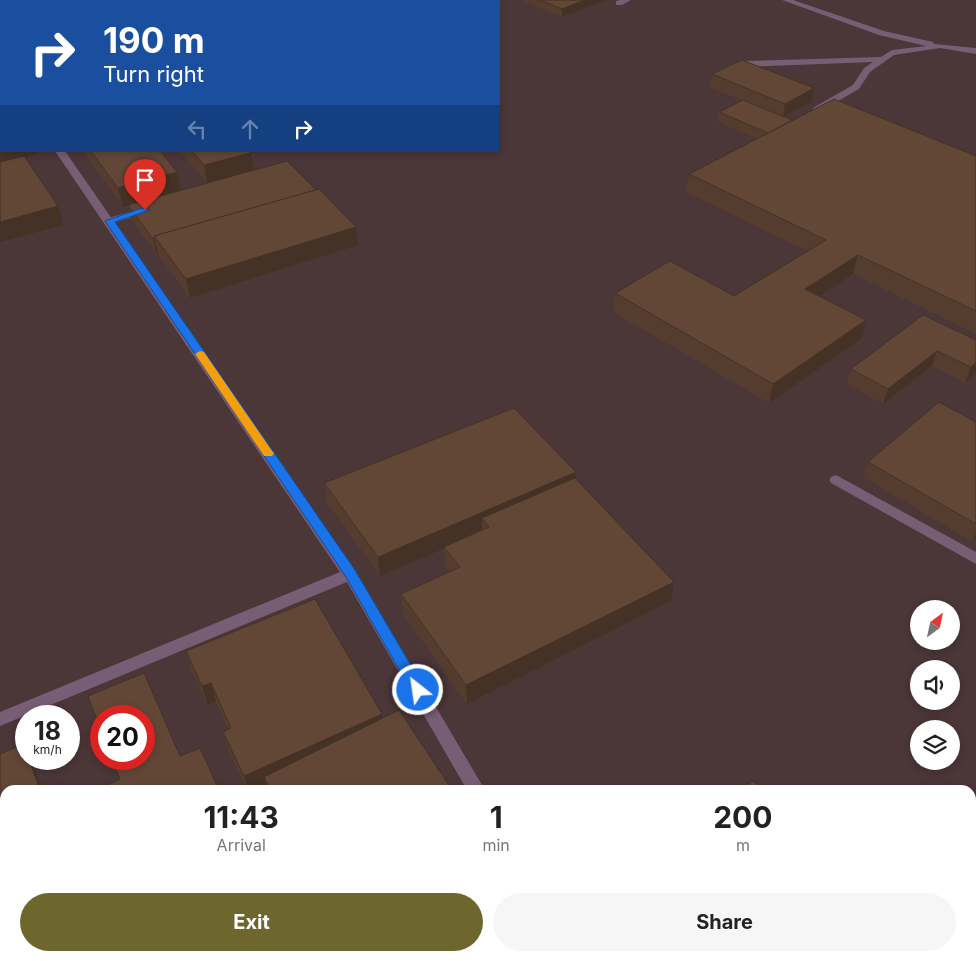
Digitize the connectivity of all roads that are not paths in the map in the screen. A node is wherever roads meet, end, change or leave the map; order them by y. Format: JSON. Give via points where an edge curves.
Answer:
{"nodes":[{"id":1,"x":627,"y":0,"type":"edge"},
{"id":2,"x":786,"y":0,"type":"edge"},
{"id":3,"x":619,"y":3,"type":"dead end"},
{"id":4,"x":940,"y":46,"type":"junction"},
{"id":5,"x":976,"y":51,"type":"edge"},
{"id":6,"x":882,"y":59,"type":"junction"},
{"id":7,"x":743,"y":64,"type":"edge"},
{"id":8,"x":814,"y":111,"type":"edge"},
{"id":9,"x":61,"y":152,"type":"edge"},
{"id":10,"x":157,"y":207,"type":"edge"},
{"id":11,"x":109,"y":221,"type":"junction"},
{"id":12,"x":836,"y":480,"type":"dead end"},
{"id":13,"x":976,"y":559,"type":"edge"},
{"id":14,"x":350,"y":574,"type":"junction"},
{"id":15,"x":0,"y":719,"type":"edge"},
{"id":16,"x":473,"y":785,"type":"edge"}],
"edges":[{"from":1,"to":3,"type":"street"},
{"from":2,"to":4,"type":"street","via":[[882,33]]},
{"from":4,"to":5,"type":"street"},
{"from":4,"to":6,"type":"street","via":[[892,53]]},
{"from":6,"to":7,"type":"street"},
{"from":6,"to":8,"type":"street","via":[[867,70],[856,87]]},
{"from":9,"to":11,"type":"street"},
{"from":10,"to":11,"type":"street"},
{"from":11,"to":14,"type":"street"},
{"from":12,"to":13,"type":"street"},
{"from":14,"to":15,"type":"street"},
{"from":14,"to":16,"type":"street"}]}
